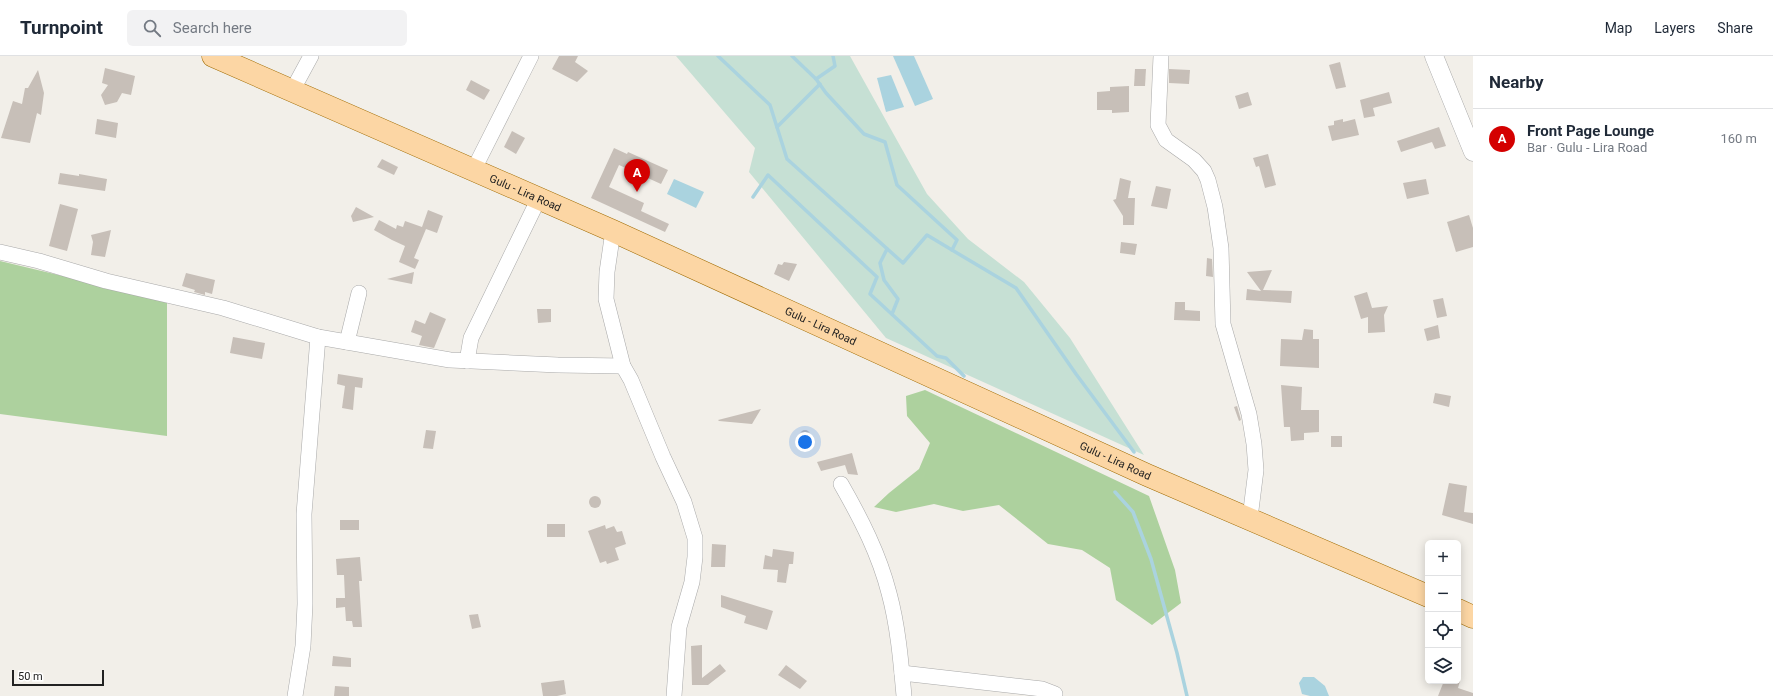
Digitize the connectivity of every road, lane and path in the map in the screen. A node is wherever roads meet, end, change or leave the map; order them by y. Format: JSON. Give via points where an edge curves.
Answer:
{"nodes":[{"id":1,"x":213,"y":56,"type":"edge"},
{"id":2,"x":311,"y":56,"type":"edge"},
{"id":3,"x":531,"y":56,"type":"edge"},
{"id":4,"x":1161,"y":56,"type":"edge"},
{"id":5,"x":1434,"y":56,"type":"edge"},
{"id":6,"x":292,"y":91,"type":"junction"},
{"id":7,"x":1473,"y":152,"type":"edge"},
{"id":8,"x":474,"y":169,"type":"junction"},
{"id":9,"x":539,"y":198,"type":"junction"},
{"id":10,"x":613,"y":231,"type":"junction"},
{"id":11,"x":0,"y":252,"type":"edge"},
{"id":12,"x":359,"y":293,"type":"dead end"},
{"id":13,"x":318,"y":338,"type":"junction"},
{"id":14,"x":347,"y":342,"type":"junction"},
{"id":15,"x":467,"y":361,"type":"junction"},
{"id":16,"x":623,"y":366,"type":"junction"},
{"id":17,"x":841,"y":484,"type":"dead end"},
{"id":18,"x":1250,"y":518,"type":"junction"},
{"id":19,"x":1425,"y":595,"type":"edge"},
{"id":20,"x":1461,"y":611,"type":"edge"},
{"id":21,"x":1473,"y":617,"type":"edge"},
{"id":22,"x":902,"y":673,"type":"junction"},
{"id":23,"x":1055,"y":694,"type":"dead end"},
{"id":24,"x":295,"y":696,"type":"edge"},
{"id":25,"x":674,"y":696,"type":"edge"},
{"id":26,"x":904,"y":696,"type":"edge"}],
"edges":[{"from":1,"to":6,"type":"main road","name":"Gulu - Lira Road"},
{"from":2,"to":6,"type":"street"},
{"from":3,"to":8,"type":"street"},
{"from":4,"to":18,"type":"street","via":[[1158,126],[1166,140],[1194,160],[1204,171],[1215,208],[1221,248],[1223,324],[1250,414],[1254,444],[1256,470]]},
{"from":5,"to":7,"type":"street"},
{"from":6,"to":8,"type":"main road","name":"Gulu - Lira Road"},
{"from":8,"to":9,"type":"main road","name":"Gulu - Lira Road"},
{"from":9,"to":10,"type":"main road","name":"Gulu - Lira Road"},
{"from":9,"to":15,"type":"street","via":[[471,338]]},
{"from":10,"to":16,"type":"street","via":[[606,299]]},
{"from":10,"to":18,"type":"main road","name":"Gulu - Lira Road","via":[[1140,471]]},
{"from":11,"to":13,"type":"street","via":[[106,281],[223,308]]},
{"from":12,"to":14,"type":"street"},
{"from":13,"to":14,"type":"street"},
{"from":13,"to":24,"type":"street","via":[[304,514],[304,632]]},
{"from":14,"to":15,"type":"street","via":[[430,358]]},
{"from":15,"to":16,"type":"street"},
{"from":16,"to":25,"type":"street","via":[[684,502],[694,538],[692,582],[679,627]]},
{"from":17,"to":22,"type":"street","via":[[863,522],[877,554],[896,624]]},
{"from":18,"to":19,"type":"main road","name":"Gulu - Lira Road"},
{"from":20,"to":21,"type":"main road"},
{"from":22,"to":23,"type":"street","via":[[1042,689]]},
{"from":22,"to":26,"type":"street"}]}
